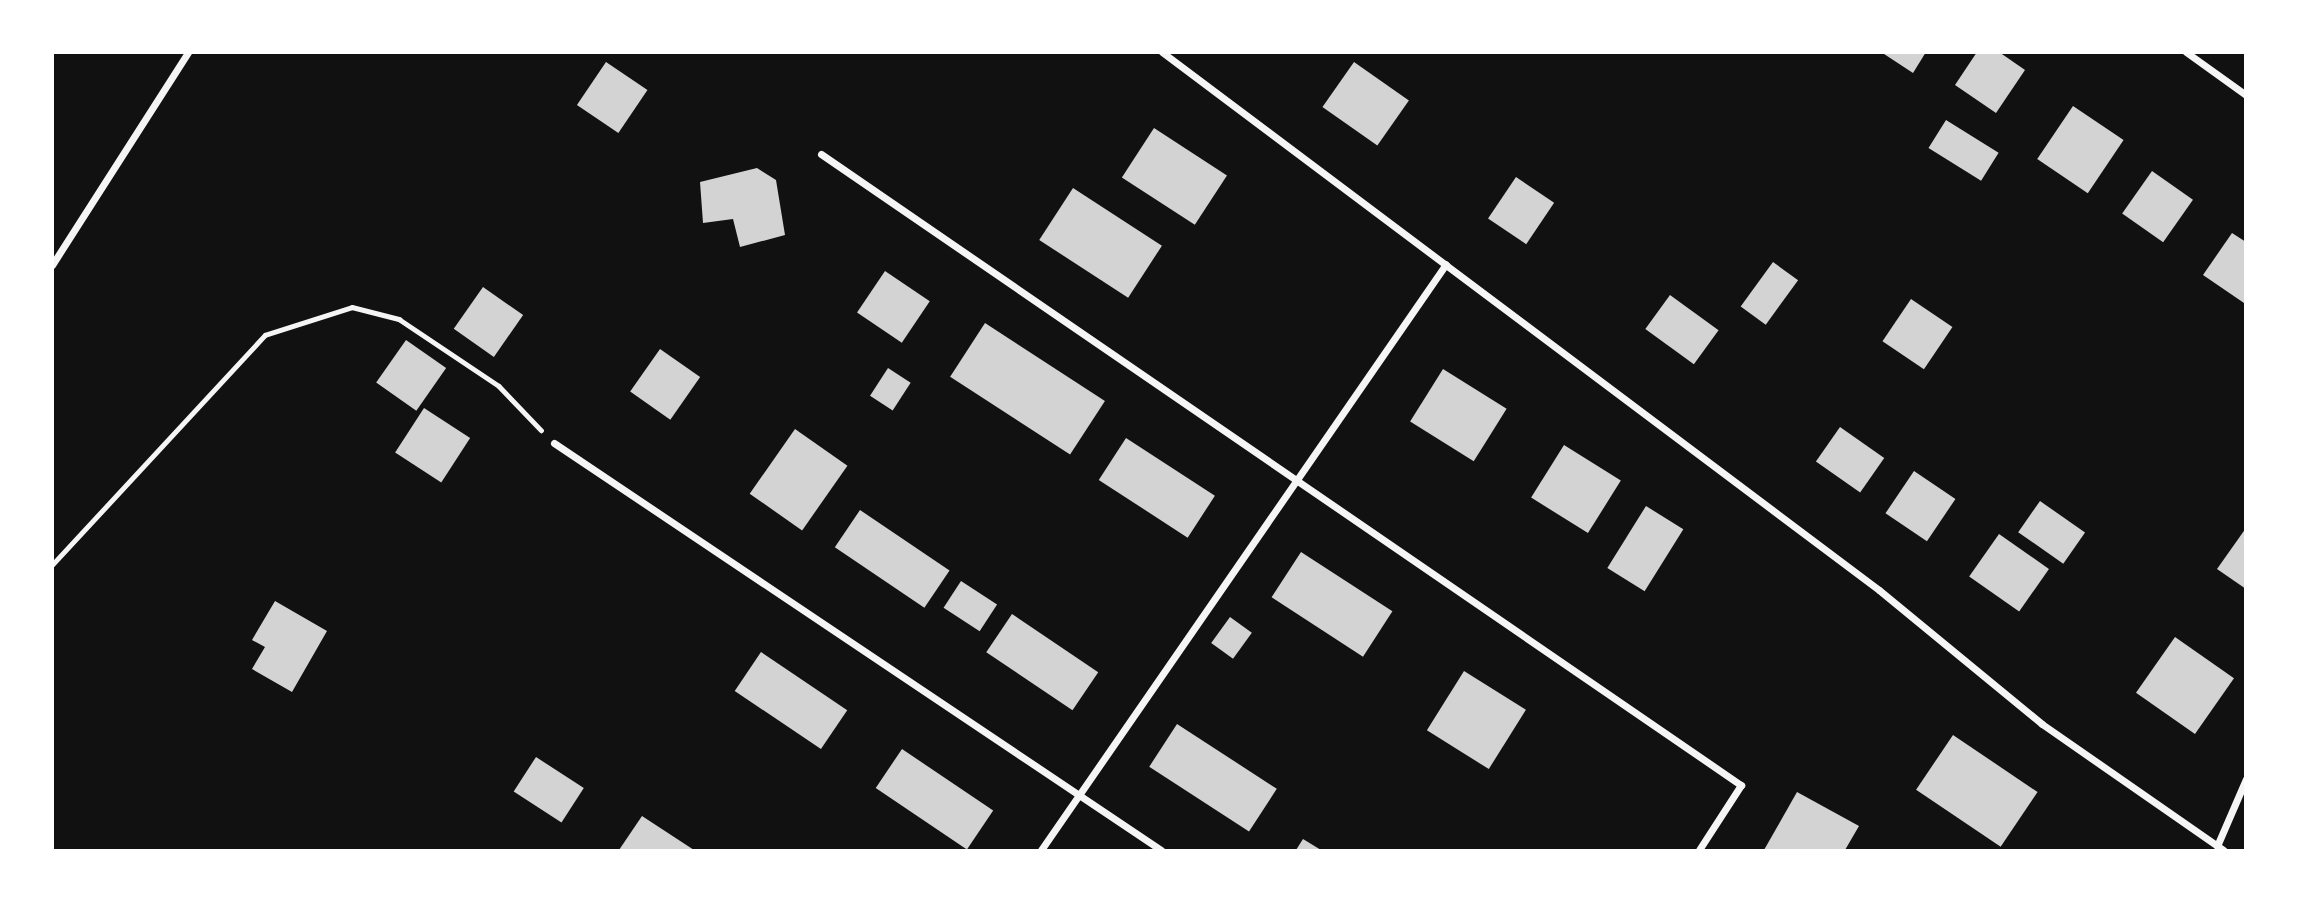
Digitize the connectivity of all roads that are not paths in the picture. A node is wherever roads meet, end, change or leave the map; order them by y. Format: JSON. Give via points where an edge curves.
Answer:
{"nodes":[{"id":1,"x":188,"y":52,"type":"edge"},
{"id":2,"x":1162,"y":52,"type":"edge"},
{"id":3,"x":2186,"y":52,"type":"edge"},
{"id":4,"x":2245,"y":95,"type":"edge"},
{"id":5,"x":821,"y":154,"type":"dead end"},
{"id":6,"x":1446,"y":264,"type":"junction"},
{"id":7,"x":52,"y":265,"type":"edge"},
{"id":8,"x":554,"y":443,"type":"road end"},
{"id":9,"x":1297,"y":480,"type":"junction"},
{"id":10,"x":2245,"y":779,"type":"edge"},
{"id":11,"x":1079,"y":797,"type":"junction"},
{"id":12,"x":2220,"y":848,"type":"edge"},
{"id":13,"x":1041,"y":850,"type":"edge"},
{"id":14,"x":1161,"y":850,"type":"edge"},
{"id":15,"x":1699,"y":850,"type":"edge"}],
"edges":[{"from":1,"to":7,"type":"street"},
{"from":2,"to":6,"type":"street"},
{"from":3,"to":4,"type":"street"},
{"from":5,"to":9,"type":"street"},
{"from":6,"to":9,"type":"street"},
{"from":6,"to":12,"type":"street","via":[[1879,590],[2042,724]]},
{"from":8,"to":11,"type":"street"},
{"from":9,"to":11,"type":"street"},
{"from":9,"to":15,"type":"street","via":[[1741,785]]},
{"from":10,"to":12,"type":"street"},
{"from":11,"to":13,"type":"street"},
{"from":11,"to":14,"type":"street"}]}
